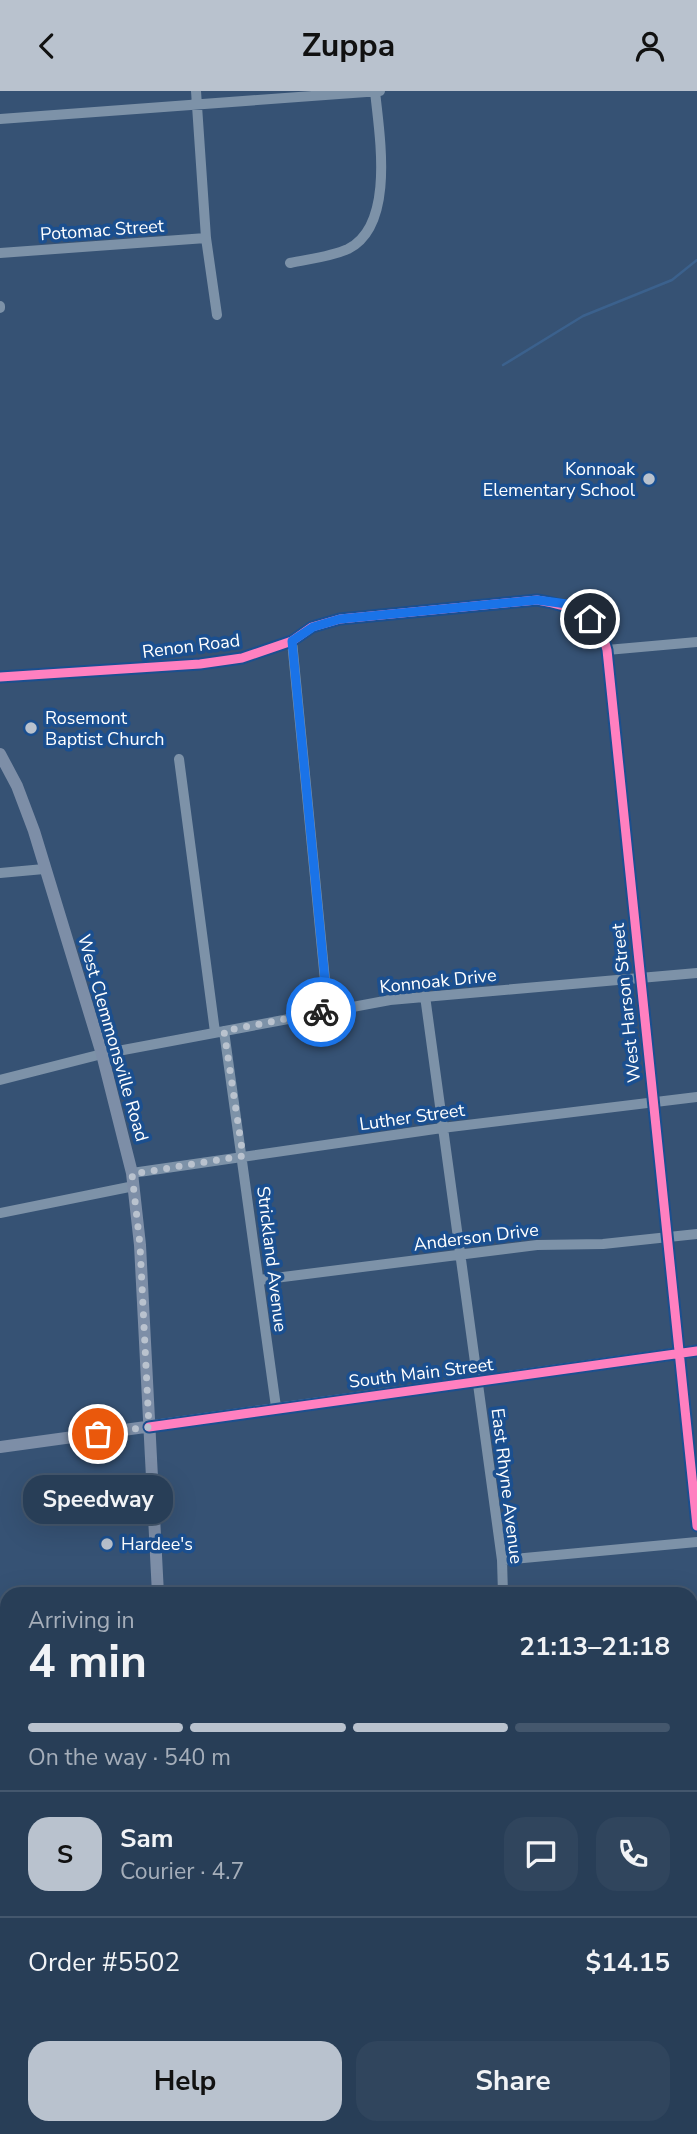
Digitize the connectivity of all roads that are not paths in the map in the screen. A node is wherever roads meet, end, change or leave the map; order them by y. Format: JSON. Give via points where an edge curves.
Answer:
{"nodes":[{"id":1,"x":196,"y":91,"type":"edge"},
{"id":2,"x":377,"y":91,"type":"edge"},
{"id":3,"x":198,"y":103,"type":"junction"},
{"id":4,"x":0,"y":119,"type":"edge"},
{"id":5,"x":206,"y":238,"type":"junction"},
{"id":6,"x":0,"y":253,"type":"edge"},
{"id":7,"x":290,"y":263,"type":"dead end"},
{"id":8,"x":217,"y":315,"type":"dead end"},
{"id":9,"x":292,"y":641,"type":"junction"},
{"id":10,"x":697,"y":642,"type":"edge"},
{"id":11,"x":607,"y":650,"type":"junction"},
{"id":12,"x":0,"y":677,"type":"edge"},
{"id":13,"x":0,"y":754,"type":"edge"},
{"id":14,"x":179,"y":759,"type":"dead end"},
{"id":15,"x":44,"y":869,"type":"junction"},
{"id":16,"x":0,"y":873,"type":"edge"},
{"id":17,"x":697,"y":973,"type":"edge"},
{"id":18,"x":639,"y":979,"type":"junction"},
{"id":19,"x":425,"y":996,"type":"junction"},
{"id":20,"x":328,"y":1011,"type":"junction"},
{"id":21,"x":219,"y":1032,"type":"junction"},
{"id":22,"x":102,"y":1055,"type":"junction"},
{"id":23,"x":0,"y":1080,"type":"edge"},
{"id":24,"x":697,"y":1097,"type":"edge"},
{"id":25,"x":653,"y":1103,"type":"junction"},
{"id":26,"x":442,"y":1128,"type":"junction"},
{"id":27,"x":243,"y":1156,"type":"junction"},
{"id":28,"x":133,"y":1180,"type":"junction"},
{"id":29,"x":0,"y":1213,"type":"edge"},
{"id":30,"x":697,"y":1234,"type":"edge"},
{"id":31,"x":668,"y":1238,"type":"junction"},
{"id":32,"x":460,"y":1254,"type":"junction"},
{"id":33,"x":259,"y":1280,"type":"junction"},
{"id":34,"x":697,"y":1351,"type":"edge"},
{"id":35,"x":678,"y":1353,"type":"junction"},
{"id":36,"x":478,"y":1381,"type":"junction"},
{"id":37,"x":276,"y":1407,"type":"junction"},
{"id":38,"x":149,"y":1427,"type":"junction"},
{"id":39,"x":0,"y":1447,"type":"edge"},
{"id":40,"x":697,"y":1526,"type":"edge"},
{"id":41,"x":697,"y":1542,"type":"edge"},
{"id":42,"x":502,"y":1560,"type":"junction"},
{"id":43,"x":158,"y":1587,"type":"edge"},
{"id":44,"x":503,"y":1587,"type":"edge"}],
"edges":[{"from":1,"to":3,"type":"street"},
{"from":2,"to":3,"type":"street"},
{"from":2,"to":7,"type":"street","via":[[381,164],[379,199],[371,221],[346,250]]},
{"from":3,"to":4,"type":"street"},
{"from":3,"to":5,"type":"street"},
{"from":5,"to":6,"type":"street","name":"Potomac Street"},
{"from":5,"to":8,"type":"street"},
{"from":9,"to":11,"type":"street","name":"Renon Road","via":[[313,627],[340,619],[537,600],[567,604],[590,619]]},
{"from":9,"to":12,"type":"street","name":"Renon Road","via":[[242,658],[200,664]]},
{"from":9,"to":20,"type":"street"},
{"from":10,"to":11,"type":"street"},
{"from":11,"to":18,"type":"street","name":"West Harson Street"},
{"from":13,"to":15,"type":"main road","name":"West Clemmonsville Road","via":[[27,811]]},
{"from":14,"to":21,"type":"street","name":"Strickland Avenue"},
{"from":15,"to":16,"type":"street"},
{"from":15,"to":22,"type":"main road","name":"West Clemmonsville Road"},
{"from":17,"to":18,"type":"street","name":"Konnoak Drive"},
{"from":18,"to":19,"type":"street","name":"Konnoak Drive"},
{"from":18,"to":25,"type":"street","name":"West Harson Street"},
{"from":19,"to":20,"type":"street","name":"Konnoak Drive"},
{"from":19,"to":26,"type":"street","name":"East Rhyne Avenue"},
{"from":20,"to":21,"type":"street","name":"Konnoak Drive"},
{"from":21,"to":22,"type":"street","name":"Konnoak Drive"},
{"from":21,"to":27,"type":"street","name":"Strickland Avenue"},
{"from":22,"to":23,"type":"street","name":"Konnoak Drive"},
{"from":22,"to":28,"type":"main road","name":"West Clemmonsville Road"},
{"from":24,"to":25,"type":"street","name":"Luther Street"},
{"from":25,"to":26,"type":"street","name":"Luther Street"},
{"from":25,"to":31,"type":"street","name":"West Harson Street"},
{"from":26,"to":27,"type":"street","name":"Luther Street"},
{"from":26,"to":32,"type":"street","name":"East Rhyne Avenue"},
{"from":27,"to":28,"type":"street","name":"Luther Street"},
{"from":27,"to":33,"type":"street","name":"Strickland Avenue"},
{"from":28,"to":29,"type":"street","name":"Luther Street"},
{"from":28,"to":38,"type":"main road","name":"West Clemmonsville Road"},
{"from":30,"to":31,"type":"street","name":"Anderson Drive"},
{"from":31,"to":32,"type":"street","name":"Anderson Drive"},
{"from":31,"to":35,"type":"street","name":"West Harson Street"},
{"from":32,"to":33,"type":"street","name":"Anderson Drive"},
{"from":32,"to":36,"type":"street","name":"East Rhyne Avenue"},
{"from":33,"to":37,"type":"street","name":"Strickland Avenue"},
{"from":34,"to":35,"type":"main road","name":"South Main Street"},
{"from":35,"to":36,"type":"main road","name":"South Main Street"},
{"from":35,"to":40,"type":"street","name":"West Harson Street"},
{"from":36,"to":37,"type":"main road","name":"South Main Street"},
{"from":36,"to":42,"type":"street","name":"East Rhyne Avenue"},
{"from":37,"to":38,"type":"main road","name":"South Main Street"},
{"from":38,"to":39,"type":"main road","name":"South Main Street"},
{"from":38,"to":43,"type":"main road","name":"West Clemmonsville Road"},
{"from":41,"to":42,"type":"street"},
{"from":42,"to":44,"type":"street","name":"East Rhyne Avenue"}]}
